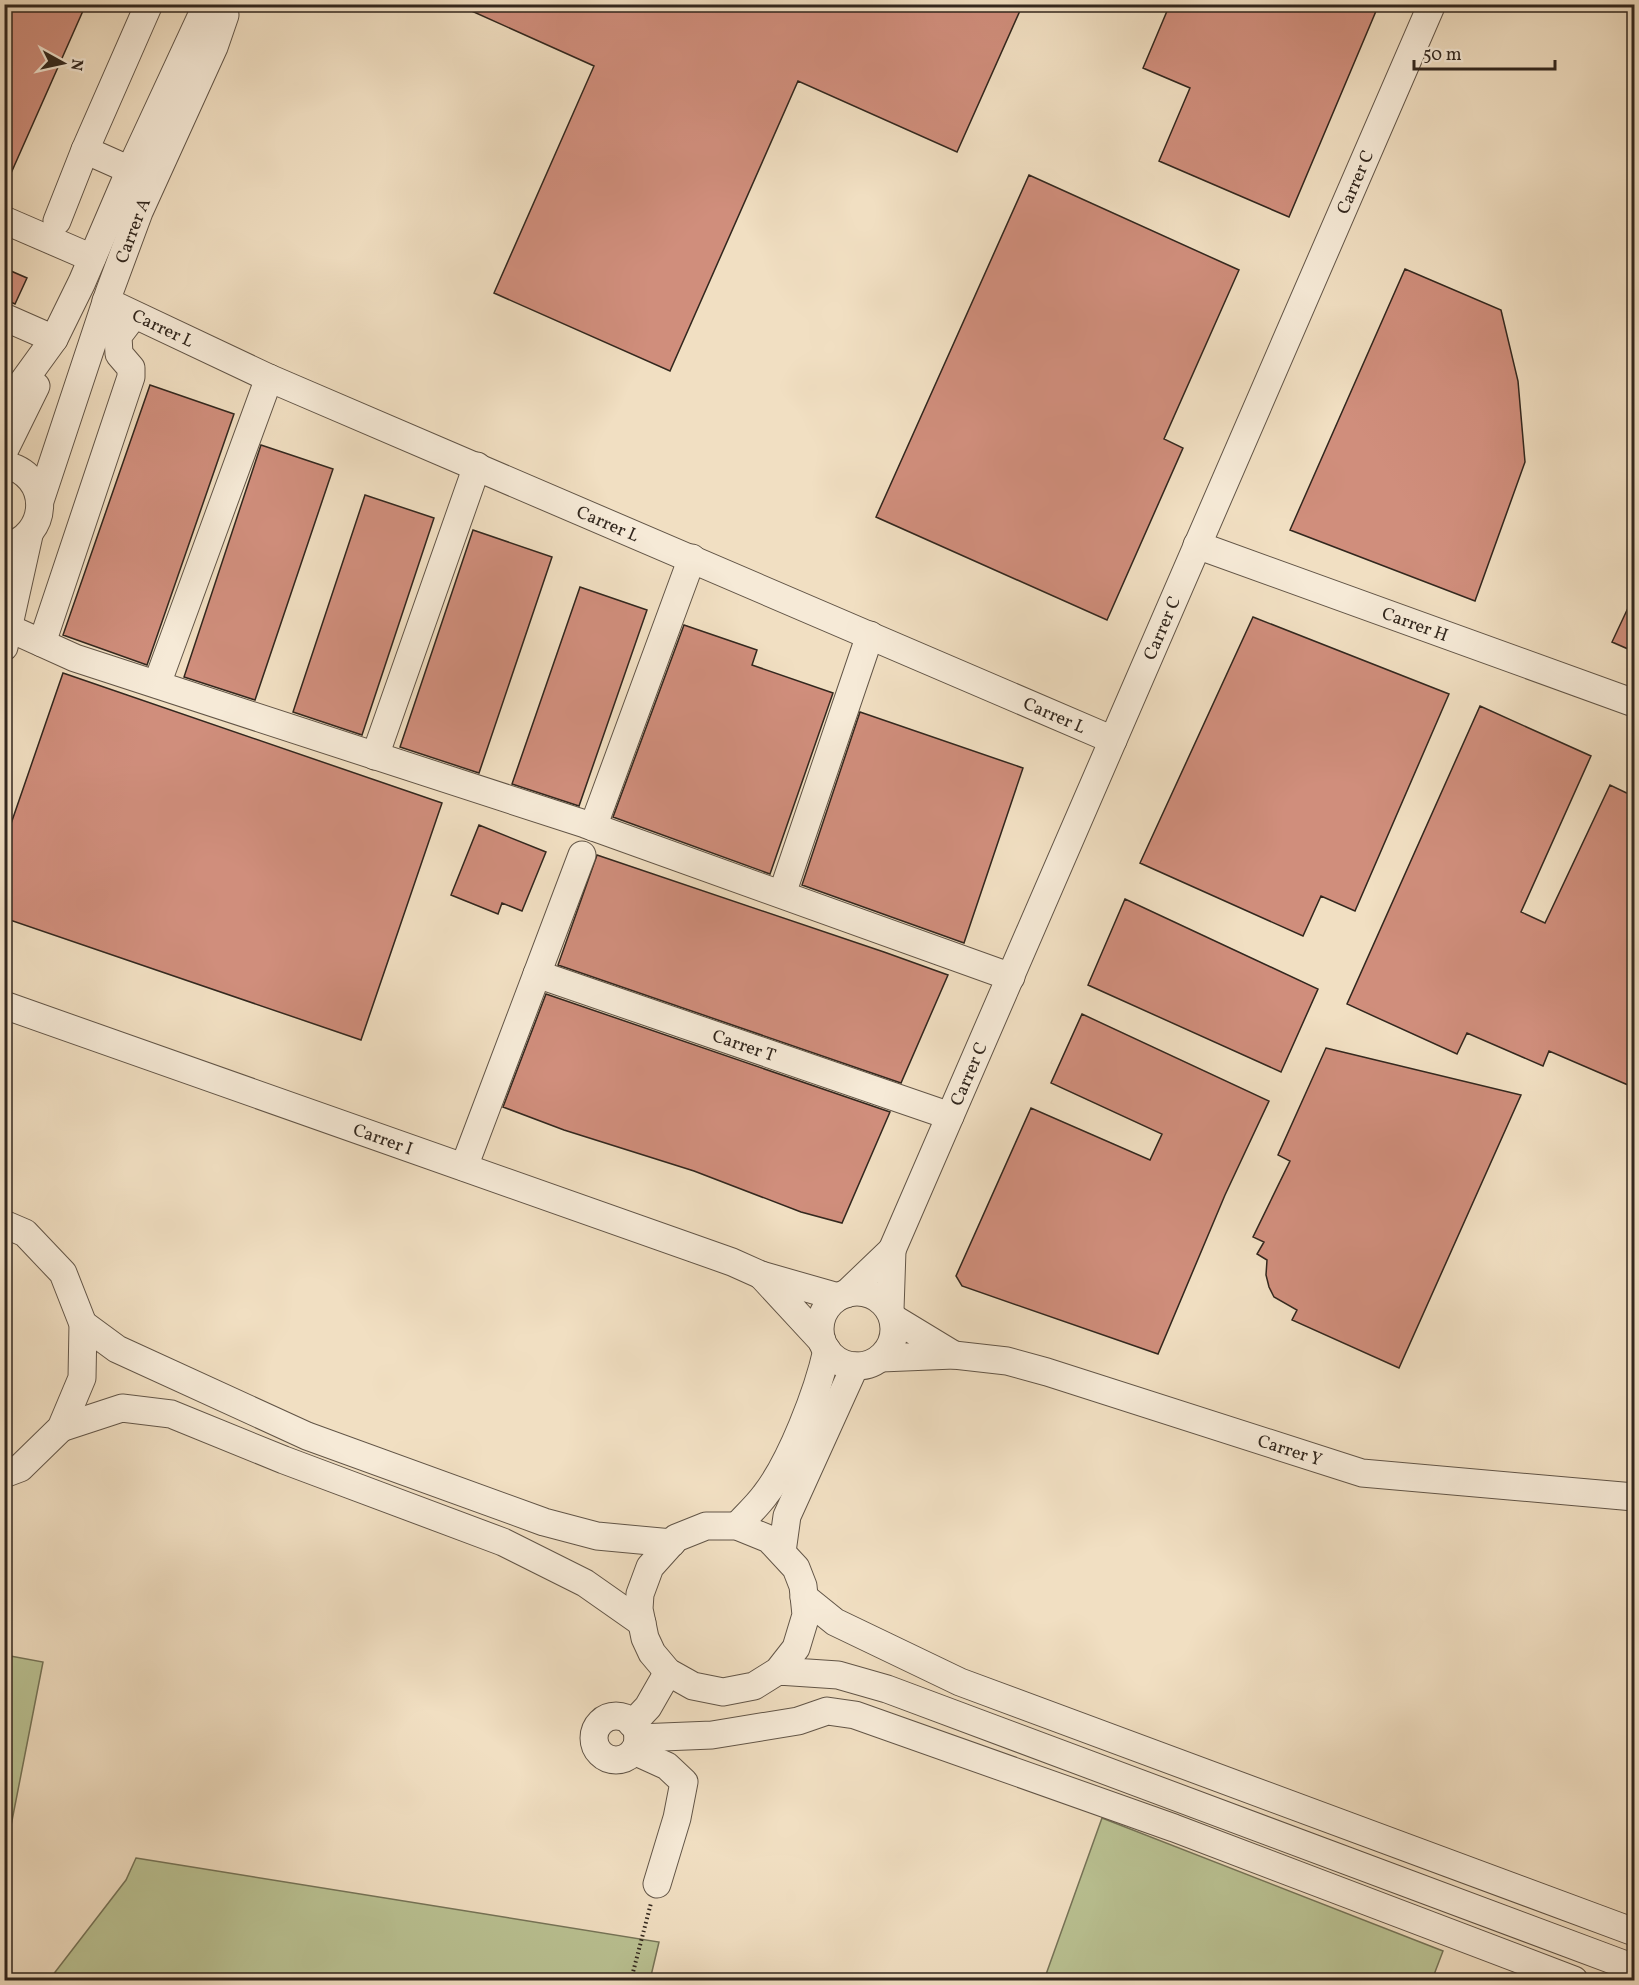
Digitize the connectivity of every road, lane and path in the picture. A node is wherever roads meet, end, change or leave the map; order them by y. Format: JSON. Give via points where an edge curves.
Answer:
{"nodes":[{"id":1,"x":149,"y":4,"type":"edge"},
{"id":2,"x":207,"y":4,"type":"edge"},
{"id":3,"x":224,"y":4,"type":"edge"},
{"id":4,"x":1431,"y":4,"type":"edge"},
{"id":5,"x":85,"y":150,"type":"junction"},
{"id":6,"x":130,"y":170,"type":"junction"},
{"id":7,"x":4,"y":220,"type":"edge"},
{"id":8,"x":57,"y":221,"type":"dead end"},
{"id":9,"x":87,"y":270,"type":"junction"},
{"id":10,"x":106,"y":301,"type":"junction"},
{"id":11,"x":134,"y":315,"type":"junction"},
{"id":12,"x":4,"y":317,"type":"edge"},
{"id":13,"x":52,"y":342,"type":"junction"},
{"id":14,"x":270,"y":378,"type":"junction"},
{"id":15,"x":4,"y":408,"type":"edge"},
{"id":16,"x":4,"y":451,"type":"edge"},
{"id":17,"x":52,"y":462,"type":"junction"},
{"id":18,"x":4,"y":465,"type":"edge"},
{"id":19,"x":477,"y":466,"type":"junction"},
{"id":20,"x":40,"y":501,"type":"junction"},
{"id":21,"x":29,"y":535,"type":"junction"},
{"id":22,"x":1197,"y":545,"type":"junction"},
{"id":23,"x":4,"y":547,"type":"edge"},
{"id":24,"x":692,"y":558,"type":"junction"},
{"id":25,"x":6,"y":634,"type":"edge"},
{"id":26,"x":870,"y":635,"type":"junction"},
{"id":27,"x":42,"y":643,"type":"junction"},
{"id":28,"x":157,"y":684,"type":"junction"},
{"id":29,"x":1635,"y":703,"type":"edge"},
{"id":30,"x":1113,"y":740,"type":"junction"},
{"id":31,"x":375,"y":756,"type":"junction"},
{"id":32,"x":593,"y":827,"type":"junction"},
{"id":33,"x":582,"y":855,"type":"dead end"},
{"id":34,"x":782,"y":894,"type":"junction"},
{"id":35,"x":537,"y":974,"type":"junction"},
{"id":36,"x":1011,"y":977,"type":"junction"},
{"id":37,"x":4,"y":1005,"type":"edge"},
{"id":38,"x":950,"y":1116,"type":"junction"},
{"id":39,"x":464,"y":1167,"type":"junction"},
{"id":40,"x":4,"y":1224,"type":"edge"},
{"id":41,"x":892,"y":1250,"type":"junction"},
{"id":42,"x":761,"y":1275,"type":"junction"},
{"id":43,"x":842,"y":1295,"type":"junction"},
{"id":44,"x":892,"y":1314,"type":"junction"},
{"id":45,"x":83,"y":1324,"type":"junction"},
{"id":46,"x":825,"y":1346,"type":"junction"},
{"id":47,"x":954,"y":1355,"type":"junction"},
{"id":48,"x":881,"y":1358,"type":"junction"},
{"id":49,"x":855,"y":1366,"type":"junction"},
{"id":50,"x":61,"y":1428,"type":"junction"},
{"id":51,"x":4,"y":1474,"type":"edge"},
{"id":52,"x":1635,"y":1497,"type":"edge"},
{"id":53,"x":737,"y":1526,"type":"junction"},
{"id":54,"x":672,"y":1543,"type":"junction"},
{"id":55,"x":782,"y":1552,"type":"junction"},
{"id":56,"x":804,"y":1597,"type":"junction"},
{"id":57,"x":642,"y":1623,"type":"junction"},
{"id":58,"x":778,"y":1671,"type":"junction"},
{"id":59,"x":668,"y":1672,"type":"junction"},
{"id":60,"x":635,"y":1738,"type":"junction"},
{"id":61,"x":657,"y":1884,"type":"joint"},
{"id":62,"x":1635,"y":1932,"type":"edge"},
{"id":63,"x":1635,"y":1968,"type":"edge"},
{"id":64,"x":632,"y":1980,"type":"edge"},
{"id":65,"x":1574,"y":1980,"type":"edge"}],
"edges":[{"from":1,"to":5,"type":"street"},
{"from":2,"to":6,"type":"street","name":"Carrer A"},
{"from":3,"to":10,"type":"street","name":"Carrer A","via":[[225,15],[214,47],[139,213]]},
{"from":4,"to":22,"type":"street","name":"Carrer C"},
{"from":5,"to":6,"type":"street"},
{"from":5,"to":8,"type":"street"},
{"from":6,"to":9,"type":"street","name":"Carrer A"},
{"from":7,"to":9,"type":"street"},
{"from":9,"to":13,"type":"street"},
{"from":9,"to":17,"type":"street","name":"Carrer A","via":[[97,266],[66,368],[53,427]]},
{"from":10,"to":11,"type":"street","name":"Carrer L"},
{"from":10,"to":17,"type":"street","name":"Carrer A"},
{"from":11,"to":14,"type":"street","name":"Carrer L"},
{"from":11,"to":27,"type":"street","via":[[118,336],[119,354],[131,368],[131,377]]},
{"from":12,"to":13,"type":"street"},
{"from":13,"to":15,"type":"street"},
{"from":13,"to":16,"type":"street","via":[[39,379]]},
{"from":14,"to":19,"type":"street","name":"Carrer L"},
{"from":14,"to":28,"type":"street"},
{"from":17,"to":20,"type":"street","name":"Carrer A"},
{"from":18,"to":20,"type":"street","via":[[26,475],[36,487]]},
{"from":19,"to":24,"type":"street","name":"Carrer L"},
{"from":19,"to":31,"type":"street"},
{"from":20,"to":21,"type":"street","name":"Carrer A","via":[[40,514]]},
{"from":21,"to":23,"type":"street"},
{"from":21,"to":25,"type":"street"},
{"from":22,"to":29,"type":"street","name":"Carrer H"},
{"from":22,"to":30,"type":"street","name":"Carrer C"},
{"from":24,"to":26,"type":"street","name":"Carrer L"},
{"from":24,"to":32,"type":"street"},
{"from":25,"to":27,"type":"street"},
{"from":26,"to":30,"type":"street","name":"Carrer L"},
{"from":26,"to":34,"type":"street"},
{"from":27,"to":28,"type":"street","via":[[75,658]]},
{"from":28,"to":31,"type":"street"},
{"from":30,"to":36,"type":"street","name":"Carrer C"},
{"from":31,"to":32,"type":"street"},
{"from":32,"to":34,"type":"street"},
{"from":33,"to":35,"type":"street"},
{"from":34,"to":36,"type":"street"},
{"from":35,"to":38,"type":"street","name":"Carrer T"},
{"from":35,"to":39,"type":"street"},
{"from":36,"to":38,"type":"street","name":"Carrer C"},
{"from":37,"to":39,"type":"street","name":"Carrer I"},
{"from":38,"to":41,"type":"street","name":"Carrer C"},
{"from":39,"to":42,"type":"street","name":"Carrer I"},
{"from":40,"to":45,"type":"street","via":[[26,1233],[63,1273]]},
{"from":41,"to":43,"type":"street","name":"Carrer C"},
{"from":41,"to":44,"type":"street","name":"Carrer C"},
{"from":42,"to":43,"type":"street","name":"Carrer I"},
{"from":42,"to":46,"type":"street","name":"Carrer I"},
{"from":43,"to":44,"type":"street","via":[[867,1293],[879,1299]]},
{"from":43,"to":46,"type":"street","via":[[827,1308],[822,1319]]},
{"from":44,"to":47,"type":"street","name":"Carrer Y"},
{"from":44,"to":48,"type":"street","via":[[895,1331]]},
{"from":45,"to":50,"type":"street","via":[[82,1378]]},
{"from":45,"to":54,"type":"street","via":[[117,1349],[308,1436],[544,1522],[597,1536]]},
{"from":46,"to":49,"type":"street","via":[[842,1363]]},
{"from":46,"to":53,"type":"street","via":[[812,1402],[783,1467],[766,1495]]},
{"from":47,"to":48,"type":"street","name":"Carrer Y"},
{"from":47,"to":52,"type":"street","name":"Carrer Y","via":[[1007,1361],[1047,1372],[1362,1473]]},
{"from":48,"to":49,"type":"street"},
{"from":49,"to":55,"type":"street","via":[[787,1516]]},
{"from":50,"to":51,"type":"street","via":[[20,1468]]},
{"from":50,"to":57,"type":"street","via":[[122,1408],[171,1414],[503,1542],[585,1583]]},
{"from":53,"to":54,"type":"street","via":[[706,1526]]},
{"from":53,"to":55,"type":"street","via":[[769,1539]]},
{"from":54,"to":57,"type":"street","via":[[650,1567],[640,1594]]},
{"from":55,"to":56,"type":"street","via":[[796,1568]]},
{"from":56,"to":58,"type":"street","via":[[806,1615],[796,1648]]},
{"from":56,"to":62,"type":"street","via":[[835,1622],[960,1682]]},
{"from":57,"to":59,"type":"street","via":[[652,1653]]},
{"from":58,"to":59,"type":"street","via":[[754,1686],[723,1692],[693,1686]]},
{"from":58,"to":63,"type":"street","via":[[838,1675],[887,1689]]},
{"from":59,"to":60,"type":"street"},
{"from":60,"to":61,"type":"street","via":[[684,1782]]},
{"from":60,"to":65,"type":"street","via":[[712,1735],[798,1721],[828,1711],[855,1714],[1174,1828]]},
{"from":61,"to":64,"type":"path"}]}
